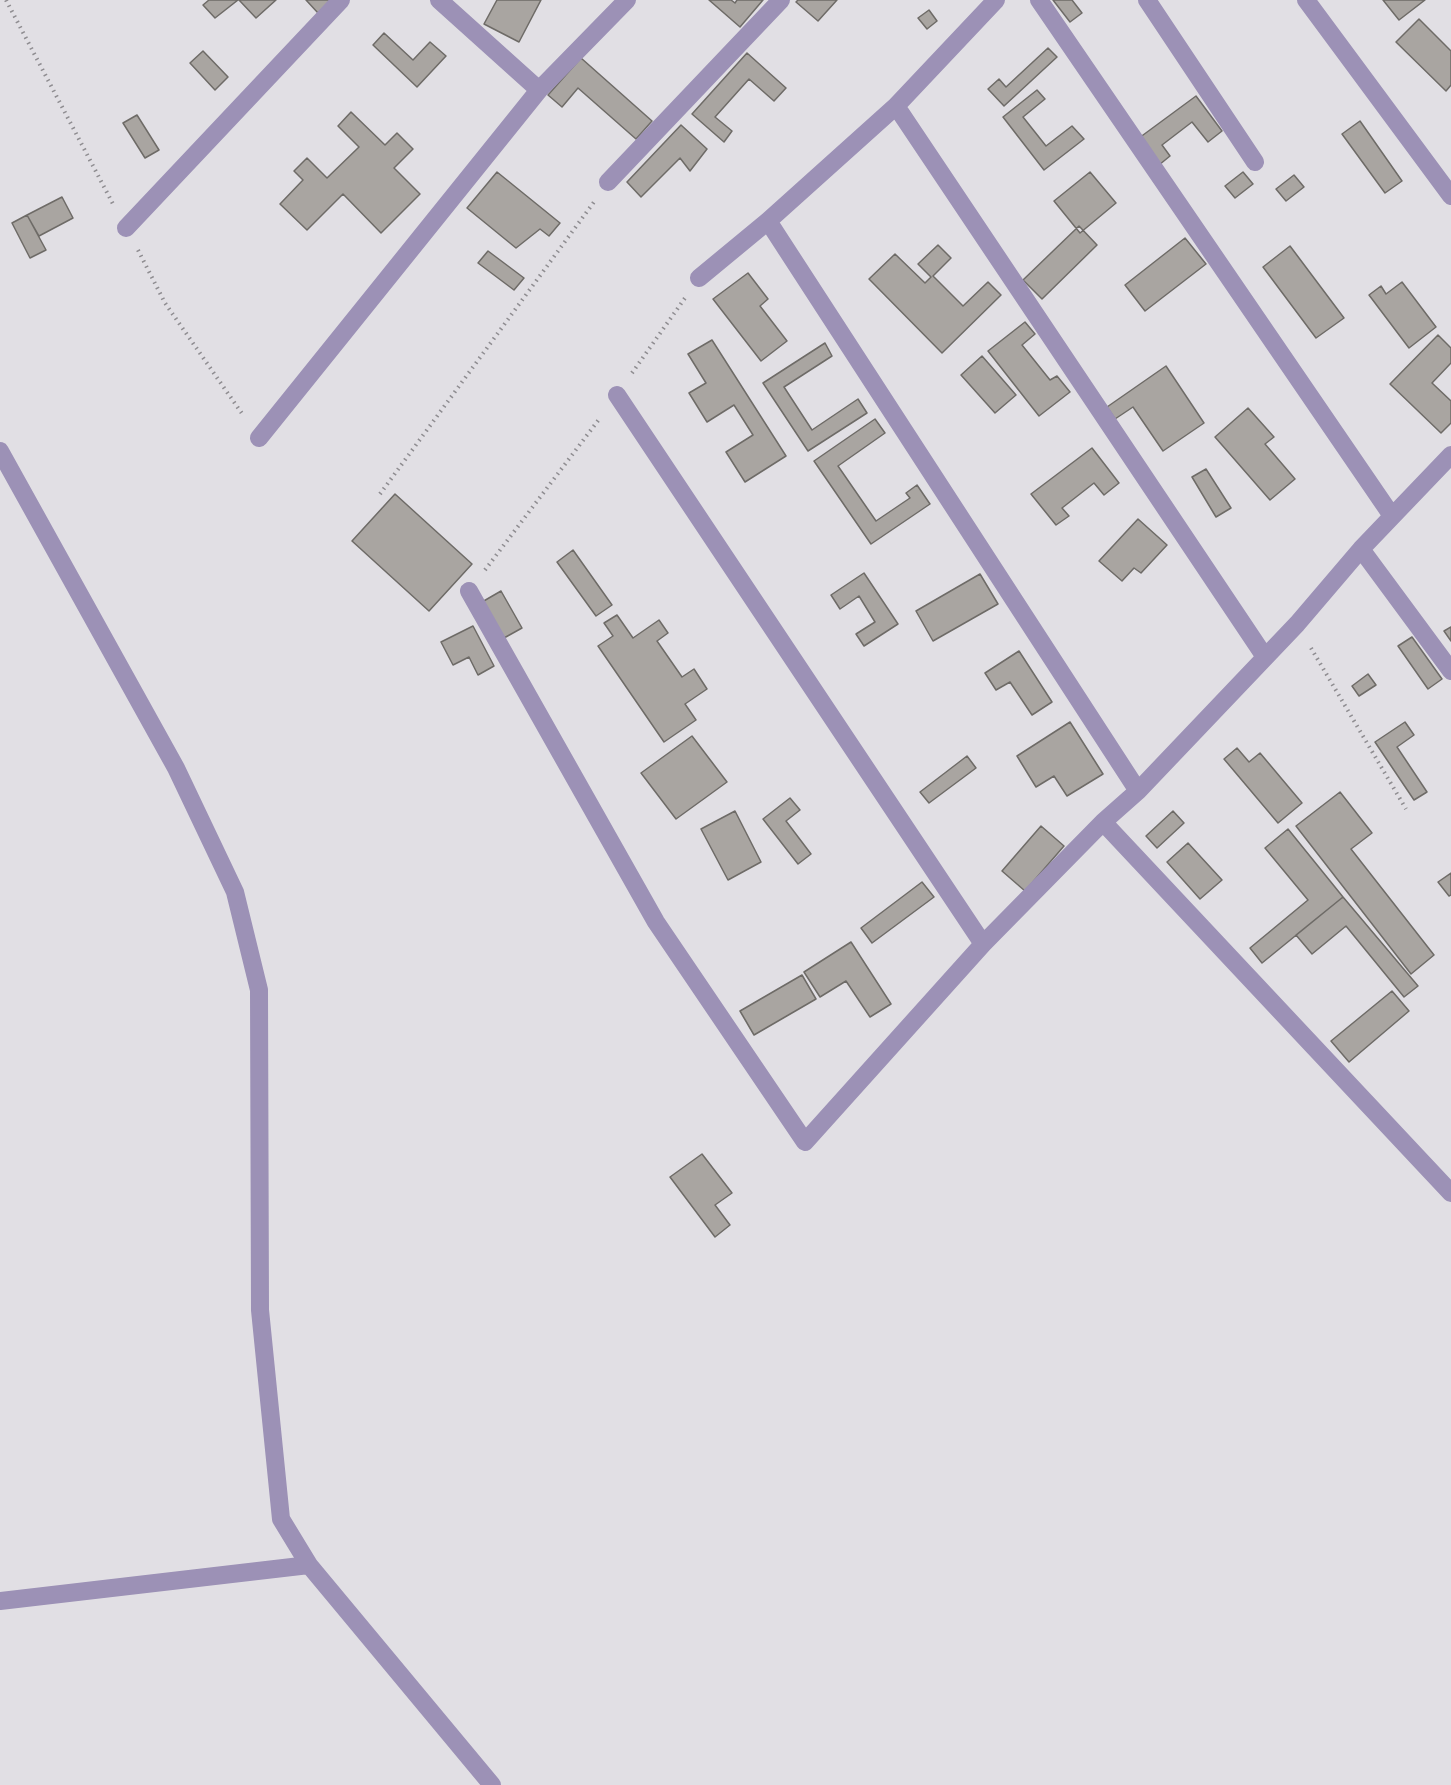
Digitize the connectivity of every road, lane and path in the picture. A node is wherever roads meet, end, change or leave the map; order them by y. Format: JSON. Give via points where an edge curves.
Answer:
{"nodes":[{"id":1,"x":341,"y":0,"type":"edge"},
{"id":2,"x":439,"y":0,"type":"edge"},
{"id":3,"x":627,"y":0,"type":"edge"},
{"id":4,"x":781,"y":0,"type":"edge"},
{"id":5,"x":996,"y":0,"type":"edge"},
{"id":6,"x":1039,"y":0,"type":"edge"},
{"id":7,"x":1147,"y":0,"type":"edge"},
{"id":8,"x":1306,"y":0,"type":"edge"},
{"id":9,"x":539,"y":90,"type":"junction"},
{"id":10,"x":896,"y":106,"type":"junction"},
{"id":11,"x":1255,"y":162,"type":"dead end"},
{"id":12,"x":608,"y":182,"type":"joint"},
{"id":13,"x":1451,"y":196,"type":"edge"},
{"id":14,"x":768,"y":221,"type":"junction"},
{"id":15,"x":126,"y":228,"type":"dead end"},
{"id":16,"x":699,"y":278,"type":"joint"},
{"id":17,"x":617,"y":395,"type":"junction"},
{"id":18,"x":259,"y":438,"type":"dead end"},
{"id":19,"x":0,"y":451,"type":"edge"},
{"id":20,"x":1451,"y":455,"type":"edge"},
{"id":21,"x":380,"y":494,"type":"dead end"},
{"id":22,"x":1392,"y":516,"type":"junction"},
{"id":23,"x":1361,"y":549,"type":"junction"},
{"id":24,"x":469,"y":591,"type":"joint"},
{"id":25,"x":1297,"y":624,"type":"junction"},
{"id":26,"x":1265,"y":657,"type":"junction"},
{"id":27,"x":1451,"y":671,"type":"edge"},
{"id":28,"x":1137,"y":791,"type":"junction"},
{"id":29,"x":1406,"y":808,"type":"dead end"},
{"id":30,"x":1103,"y":822,"type":"junction"},
{"id":31,"x":983,"y":944,"type":"junction"},
{"id":32,"x":1451,"y":1193,"type":"edge"},
{"id":33,"x":309,"y":1565,"type":"junction"},
{"id":34,"x":0,"y":1601,"type":"edge"},
{"id":35,"x":492,"y":1785,"type":"edge"}],
"edges":[{"from":1,"to":15,"type":"street"},
{"from":2,"to":9,"type":"street"},
{"from":3,"to":9,"type":"street"},
{"from":4,"to":12,"type":"street"},
{"from":5,"to":10,"type":"street"},
{"from":6,"to":22,"type":"street"},
{"from":7,"to":11,"type":"street"},
{"from":8,"to":13,"type":"street"},
{"from":9,"to":18,"type":"street"},
{"from":10,"to":14,"type":"street"},
{"from":10,"to":26,"type":"street"},
{"from":12,"to":21,"type":"path"},
{"from":14,"to":16,"type":"street"},
{"from":14,"to":28,"type":"street"},
{"from":16,"to":17,"type":"path"},
{"from":17,"to":24,"type":"path"},
{"from":17,"to":31,"type":"street"},
{"from":19,"to":33,"type":"street","via":[[176,768],[235,892],[259,990],[260,1310],[281,1519]]},
{"from":20,"to":22,"type":"street"},
{"from":22,"to":23,"type":"street"},
{"from":23,"to":25,"type":"street"},
{"from":23,"to":27,"type":"street"},
{"from":24,"to":31,"type":"street","via":[[656,922],[805,1142]]},
{"from":25,"to":26,"type":"street"},
{"from":25,"to":29,"type":"path"},
{"from":26,"to":28,"type":"street"},
{"from":28,"to":30,"type":"street"},
{"from":30,"to":31,"type":"street"},
{"from":30,"to":32,"type":"street"},
{"from":33,"to":34,"type":"street"},
{"from":33,"to":35,"type":"street"}]}
